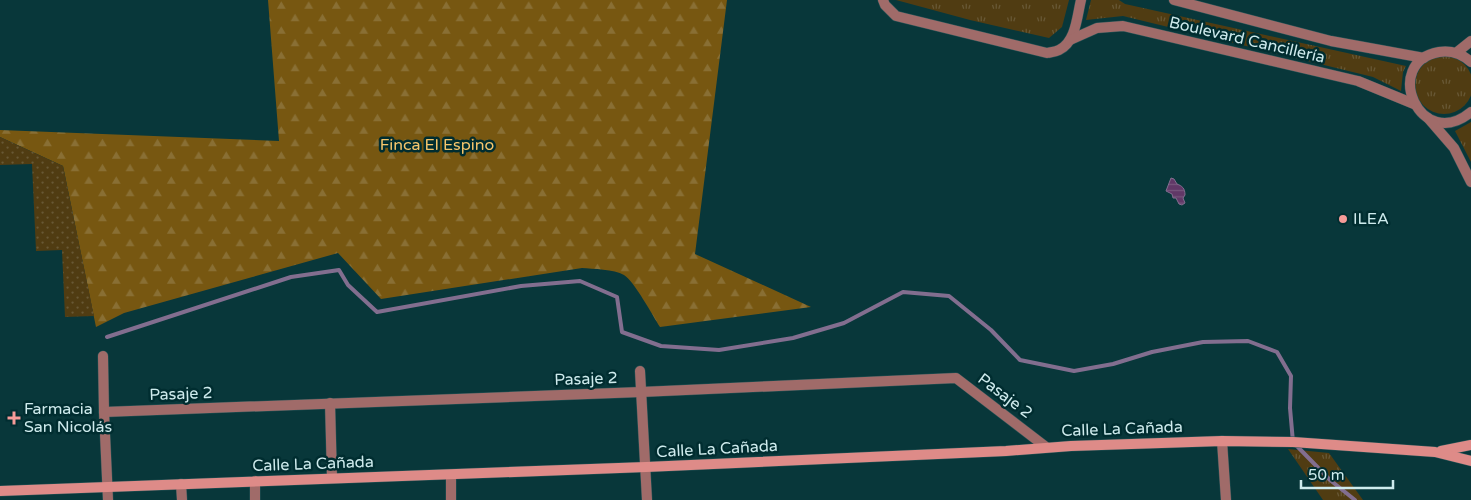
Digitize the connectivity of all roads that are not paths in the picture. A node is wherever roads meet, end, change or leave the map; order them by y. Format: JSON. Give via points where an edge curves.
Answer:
{"nodes":[{"id":1,"x":883,"y":0,"type":"edge"},
{"id":2,"x":1081,"y":0,"type":"edge"},
{"id":3,"x":1174,"y":0,"type":"edge"},
{"id":4,"x":1070,"y":40,"type":"junction"},
{"id":5,"x":1471,"y":41,"type":"edge"},
{"id":6,"x":1456,"y":53,"type":"junction"},
{"id":7,"x":1424,"y":58,"type":"junction"},
{"id":8,"x":1471,"y":62,"type":"edge"},
{"id":9,"x":1414,"y":104,"type":"junction"},
{"id":10,"x":1471,"y":112,"type":"edge"},
{"id":11,"x":1428,"y":118,"type":"junction"},
{"id":12,"x":1471,"y":182,"type":"edge"},
{"id":13,"x":103,"y":356,"type":"dead end"},
{"id":14,"x":640,"y":371,"type":"dead end"},
{"id":15,"x":641,"y":392,"type":"junction"},
{"id":16,"x":330,"y":403,"type":"junction"},
{"id":17,"x":104,"y":412,"type":"junction"},
{"id":18,"x":1222,"y":441,"type":"junction"},
{"id":19,"x":1471,"y":446,"type":"edge"},
{"id":20,"x":1046,"y":447,"type":"junction"},
{"id":21,"x":1435,"y":452,"type":"junction"},
{"id":22,"x":1471,"y":461,"type":"edge"},
{"id":23,"x":646,"y":467,"type":"junction"},
{"id":24,"x":451,"y":475,"type":"junction"},
{"id":25,"x":332,"y":478,"type":"junction"},
{"id":26,"x":255,"y":481,"type":"junction"},
{"id":27,"x":181,"y":484,"type":"junction"},
{"id":28,"x":108,"y":487,"type":"junction"},
{"id":29,"x":0,"y":491,"type":"edge"},
{"id":30,"x":108,"y":500,"type":"edge"},
{"id":31,"x":182,"y":500,"type":"edge"},
{"id":32,"x":255,"y":500,"type":"edge"},
{"id":33,"x":451,"y":500,"type":"edge"},
{"id":34,"x":647,"y":500,"type":"edge"},
{"id":35,"x":1226,"y":500,"type":"edge"}],
"edges":[{"from":1,"to":4,"type":"street","name":"Boulevard Cancillería","via":[[896,16],[1047,53],[1060,50]]},
{"from":2,"to":4,"type":"street"},
{"from":3,"to":7,"type":"street","name":"Boulevard Cancillería","via":[[1331,40]]},
{"from":4,"to":9,"type":"street","name":"Boulevard Cancillería","via":[[1097,28],[1123,26],[1358,81]]},
{"from":5,"to":6,"type":"street"},
{"from":6,"to":7,"type":"street","via":[[1442,51]]},
{"from":6,"to":8,"type":"street"},
{"from":7,"to":9,"type":"street","via":[[1410,79]]},
{"from":9,"to":11,"type":"street"},
{"from":10,"to":11,"type":"street","via":[[1453,122]]},
{"from":11,"to":12,"type":"street","via":[[1454,148]]},
{"from":13,"to":17,"type":"street"},
{"from":14,"to":15,"type":"street"},
{"from":15,"to":16,"type":"street","name":"Pasaje 2"},
{"from":15,"to":20,"type":"street","name":"Pasaje 2","via":[[956,378]]},
{"from":15,"to":23,"type":"street"},
{"from":16,"to":17,"type":"street","name":"Pasaje 2"},
{"from":16,"to":25,"type":"street"},
{"from":17,"to":28,"type":"street"},
{"from":18,"to":20,"type":"main road","name":"Calle La Cañada"},
{"from":18,"to":21,"type":"main road","name":"Calle La Cañada","via":[[1293,442]]},
{"from":18,"to":35,"type":"street"},
{"from":19,"to":21,"type":"main road","name":"Calle La Cañada"},
{"from":20,"to":23,"type":"main road","name":"Calle La Cañada"},
{"from":21,"to":22,"type":"main road","name":"Calle La Cañada"},
{"from":23,"to":24,"type":"main road","name":"Calle La Cañada"},
{"from":23,"to":34,"type":"street"},
{"from":24,"to":25,"type":"main road","name":"Calle La Cañada"},
{"from":24,"to":33,"type":"street"},
{"from":25,"to":26,"type":"main road","name":"Calle La Cañada"},
{"from":26,"to":27,"type":"main road","name":"Calle La Cañada"},
{"from":26,"to":32,"type":"street"},
{"from":27,"to":28,"type":"main road","name":"Calle La Cañada"},
{"from":27,"to":31,"type":"street"},
{"from":28,"to":29,"type":"main road","name":"Calle La Cañada"},
{"from":28,"to":30,"type":"street"}]}
